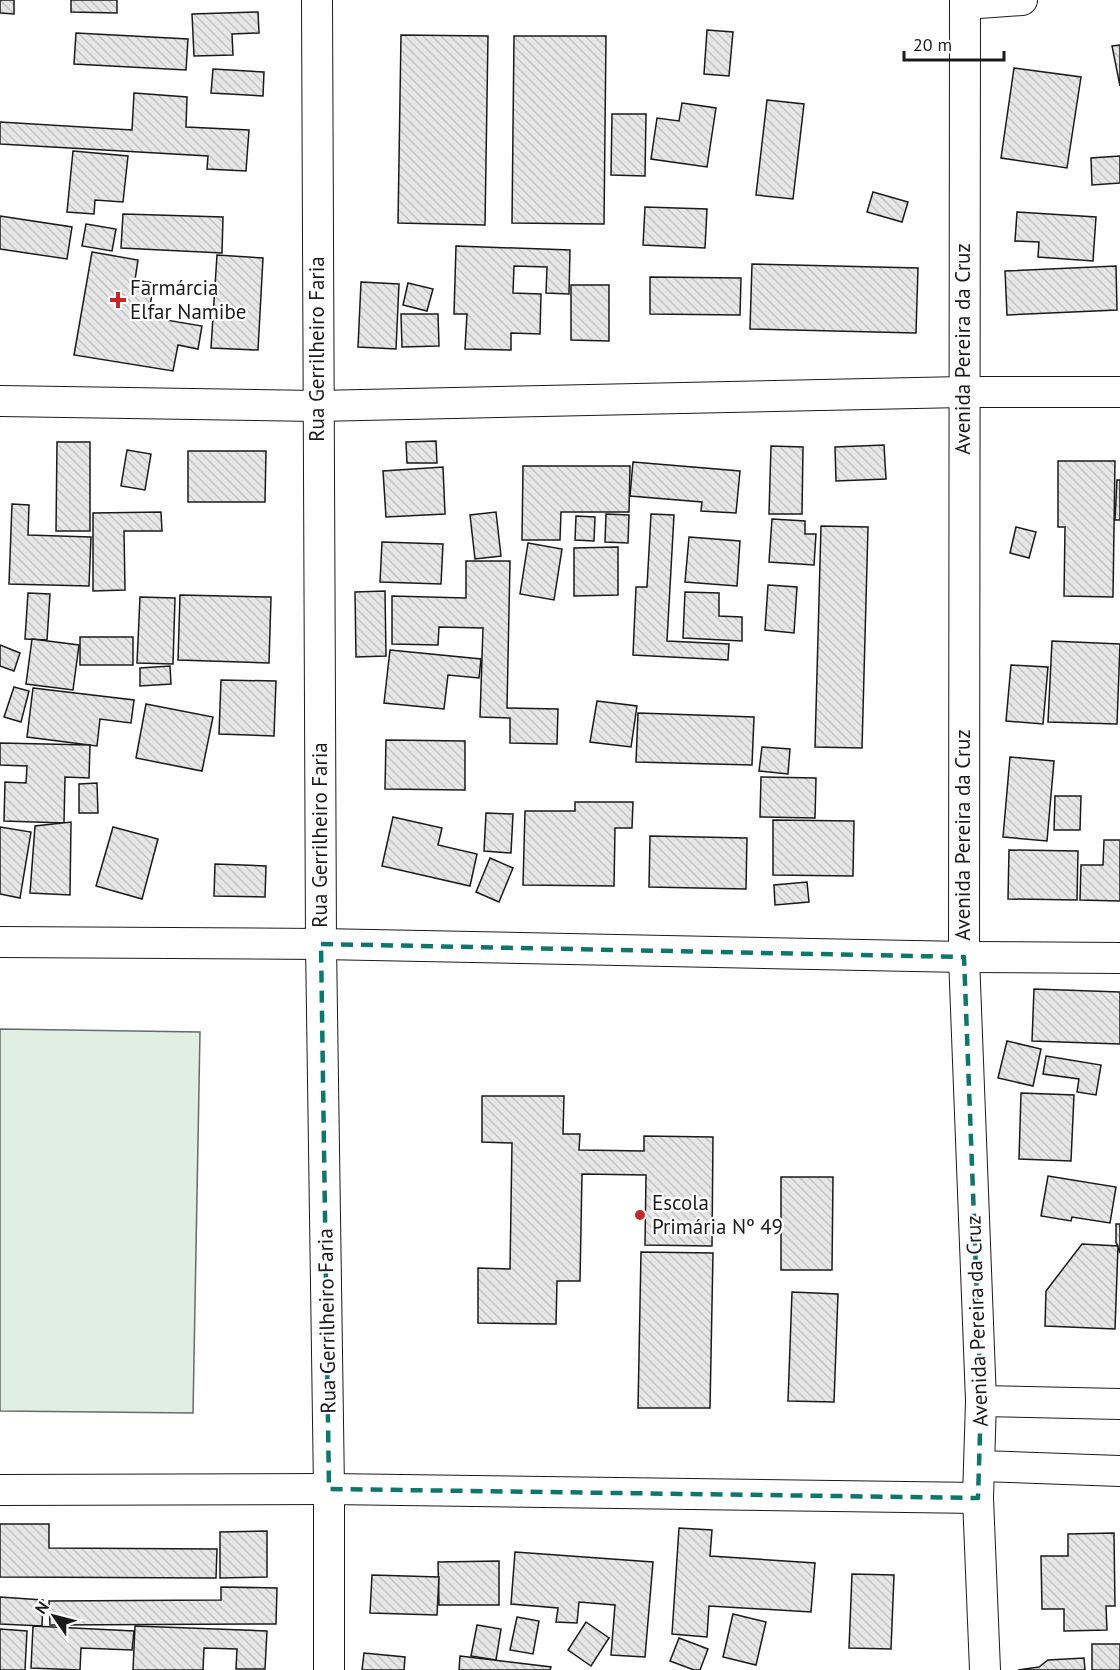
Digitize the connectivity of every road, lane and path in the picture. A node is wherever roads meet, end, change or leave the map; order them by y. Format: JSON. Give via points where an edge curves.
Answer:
{"nodes":[{"id":1,"x":317,"y":0,"type":"edge"},
{"id":2,"x":1022,"y":0,"type":"edge"},
{"id":3,"x":964,"y":2,"type":"edge"},
{"id":4,"x":963,"y":392,"type":"junction"},
{"id":5,"x":1120,"y":392,"type":"edge"},
{"id":6,"x":0,"y":401,"type":"edge"},
{"id":7,"x":317,"y":406,"type":"junction"},
{"id":8,"x":0,"y":942,"type":"edge"},
{"id":9,"x":321,"y":944,"type":"junction"},
{"id":10,"x":963,"y":957,"type":"junction"},
{"id":11,"x":1120,"y":958,"type":"edge"},
{"id":12,"x":981,"y":1401,"type":"junction"},
{"id":13,"x":1120,"y":1404,"type":"edge"},
{"id":14,"x":980,"y":1466,"type":"junction"},
{"id":15,"x":1120,"y":1471,"type":"edge"},
{"id":16,"x":329,"y":1489,"type":"junction"},
{"id":17,"x":0,"y":1490,"type":"edge"},
{"id":18,"x":978,"y":1498,"type":"junction"},
{"id":19,"x":329,"y":1670,"type":"edge"},
{"id":20,"x":985,"y":1670,"type":"edge"}],
"edges":[{"from":1,"to":7,"type":"street","name":"Rua Gerrilheiro Faria"},
{"from":2,"to":3,"type":"street"},
{"from":3,"to":4,"type":"street","name":"Avenida Pereira da Cruz"},
{"from":4,"to":5,"type":"street"},
{"from":4,"to":7,"type":"street"},
{"from":4,"to":10,"type":"street","name":"Avenida Pereira da Cruz"},
{"from":6,"to":7,"type":"street"},
{"from":7,"to":9,"type":"street","name":"Rua Gerrilheiro Faria"},
{"from":8,"to":9,"type":"street"},
{"from":9,"to":10,"type":"street"},
{"from":9,"to":16,"type":"street","name":"Rua Gerrilheiro Faria"},
{"from":10,"to":11,"type":"street"},
{"from":10,"to":12,"type":"street","name":"Avenida Pereira da Cruz"},
{"from":12,"to":13,"type":"street"},
{"from":12,"to":14,"type":"street","name":"Avenida Pereira da Cruz"},
{"from":14,"to":15,"type":"street"},
{"from":14,"to":18,"type":"street","name":"Avenida Pereira da Cruz"},
{"from":16,"to":17,"type":"street"},
{"from":16,"to":18,"type":"street"},
{"from":16,"to":19,"type":"street","name":"Rua Gerrilheiro Faria"},
{"from":18,"to":20,"type":"street","name":"Avenida Pereira da Cruz"}]}
